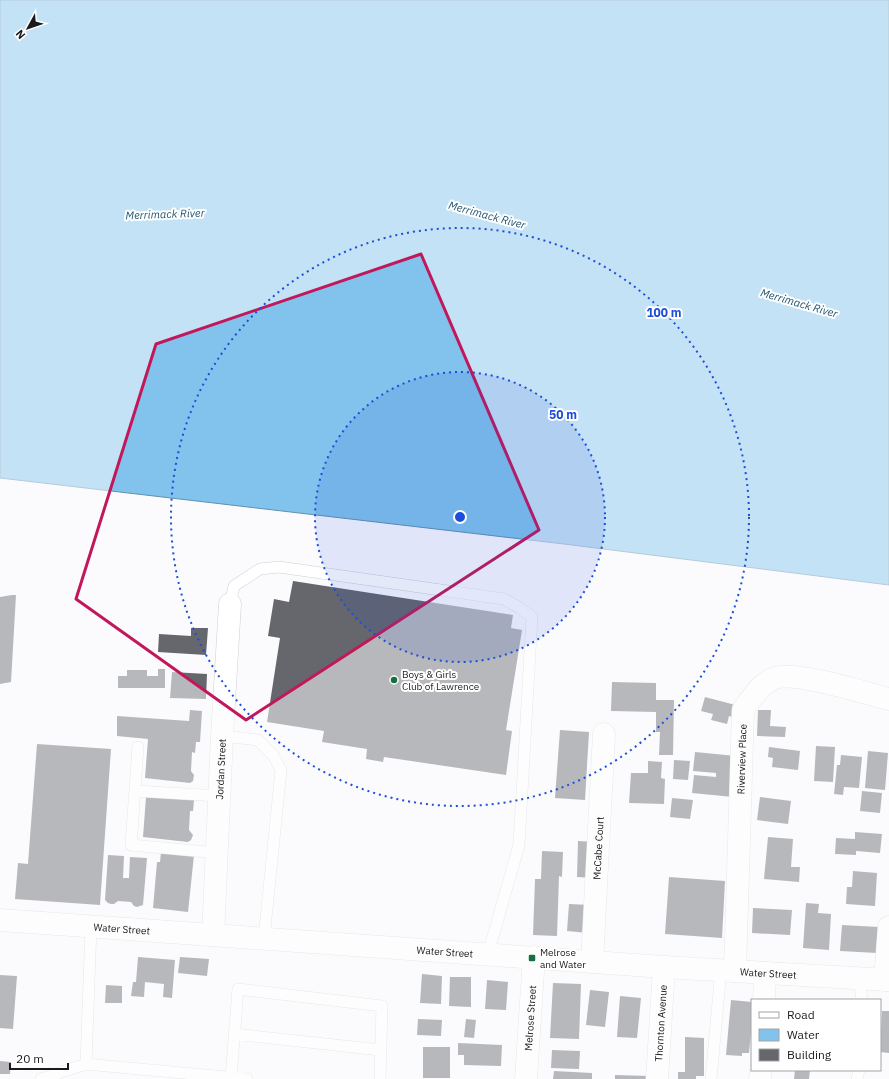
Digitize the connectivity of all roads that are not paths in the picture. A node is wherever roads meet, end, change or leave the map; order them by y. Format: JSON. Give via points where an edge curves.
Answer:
{"nodes":[{"id":1,"x":230,"y":604,"type":"joint"},
{"id":2,"x":889,"y":699,"type":"edge"},
{"id":3,"x":604,"y":734,"type":"dead end"},
{"id":4,"x":222,"y":736,"type":"junction"},
{"id":5,"x":138,"y":747,"type":"dead end"},
{"id":6,"x":135,"y":791,"type":"junction"},
{"id":7,"x":219,"y":796,"type":"junction"},
{"id":8,"x":217,"y":853,"type":"junction"},
{"id":9,"x":0,"y":920,"type":"edge"},
{"id":10,"x":92,"y":927,"type":"junction"},
{"id":11,"x":889,"y":927,"type":"edge"},
{"id":12,"x":213,"y":935,"type":"junction"},
{"id":13,"x":264,"y":938,"type":"junction"},
{"id":14,"x":488,"y":954,"type":"junction"},
{"id":15,"x":534,"y":958,"type":"junction"},
{"id":16,"x":592,"y":962,"type":"junction"},
{"id":17,"x":664,"y":967,"type":"junction"},
{"id":18,"x":728,"y":970,"type":"junction"},
{"id":19,"x":765,"y":973,"type":"junction"},
{"id":20,"x":859,"y":978,"type":"junction"},
{"id":21,"x":887,"y":980,"type":"edge"},
{"id":22,"x":764,"y":999,"type":"edge"},
{"id":23,"x":862,"y":999,"type":"edge"},
{"id":24,"x":234,"y":1034,"type":"junction"},
{"id":25,"x":381,"y":1050,"type":"junction"},
{"id":26,"x":86,"y":1064,"type":"junction"},
{"id":27,"x":231,"y":1078,"type":"junction"},
{"id":28,"x":41,"y":1079,"type":"edge"},
{"id":29,"x":247,"y":1079,"type":"edge"},
{"id":30,"x":380,"y":1079,"type":"edge"},
{"id":31,"x":526,"y":1079,"type":"edge"},
{"id":32,"x":657,"y":1079,"type":"edge"},
{"id":33,"x":711,"y":1079,"type":"edge"}],
"edges":[{"from":1,"to":4,"type":"street","name":"Jordan Street"},
{"from":1,"to":14,"type":"lane","via":[[234,586],[260,569],[279,567],[504,599],[532,618],[519,845]]},
{"from":2,"to":18,"type":"street","name":"Riverview Place","via":[[793,676],[776,678],[762,686],[743,710]]},
{"from":3,"to":16,"type":"street","name":"McCabe Court"},
{"from":4,"to":7,"type":"street","name":"Jordan Street"},
{"from":4,"to":13,"type":"lane","via":[[258,740],[273,755],[281,770]]},
{"from":5,"to":6,"type":"lane"},
{"from":6,"to":7,"type":"lane"},
{"from":6,"to":8,"type":"lane","via":[[131,845]]},
{"from":7,"to":8,"type":"street","name":"Jordan Street"},
{"from":8,"to":12,"type":"street","name":"Jordan Street"},
{"from":9,"to":10,"type":"street","name":"Water Street"},
{"from":10,"to":12,"type":"street","name":"Water Street"},
{"from":10,"to":26,"type":"lane"},
{"from":11,"to":21,"type":"street"},
{"from":12,"to":13,"type":"street","name":"Water Street"},
{"from":13,"to":14,"type":"street","name":"Water Street"},
{"from":14,"to":15,"type":"street","name":"Water Street"},
{"from":15,"to":16,"type":"street","name":"Water Street"},
{"from":15,"to":31,"type":"street","name":"Melrose Street"},
{"from":16,"to":17,"type":"street","name":"Water Street"},
{"from":17,"to":18,"type":"street","name":"Water Street"},
{"from":17,"to":32,"type":"street","name":"Thornton Avenue"},
{"from":18,"to":19,"type":"street","name":"Water Street"},
{"from":18,"to":33,"type":"lane"},
{"from":19,"to":20,"type":"street","name":"Water Street"},
{"from":19,"to":22,"type":"street"},
{"from":20,"to":21,"type":"street","name":"Water Street"},
{"from":20,"to":23,"type":"lane"},
{"from":24,"to":25,"type":"lane"},
{"from":24,"to":25,"type":"lane","via":[[238,989],[382,1006]]},
{"from":24,"to":27,"type":"lane"},
{"from":25,"to":30,"type":"lane"},
{"from":26,"to":27,"type":"lane"},
{"from":26,"to":28,"type":"lane"},
{"from":27,"to":29,"type":"lane"}]}
